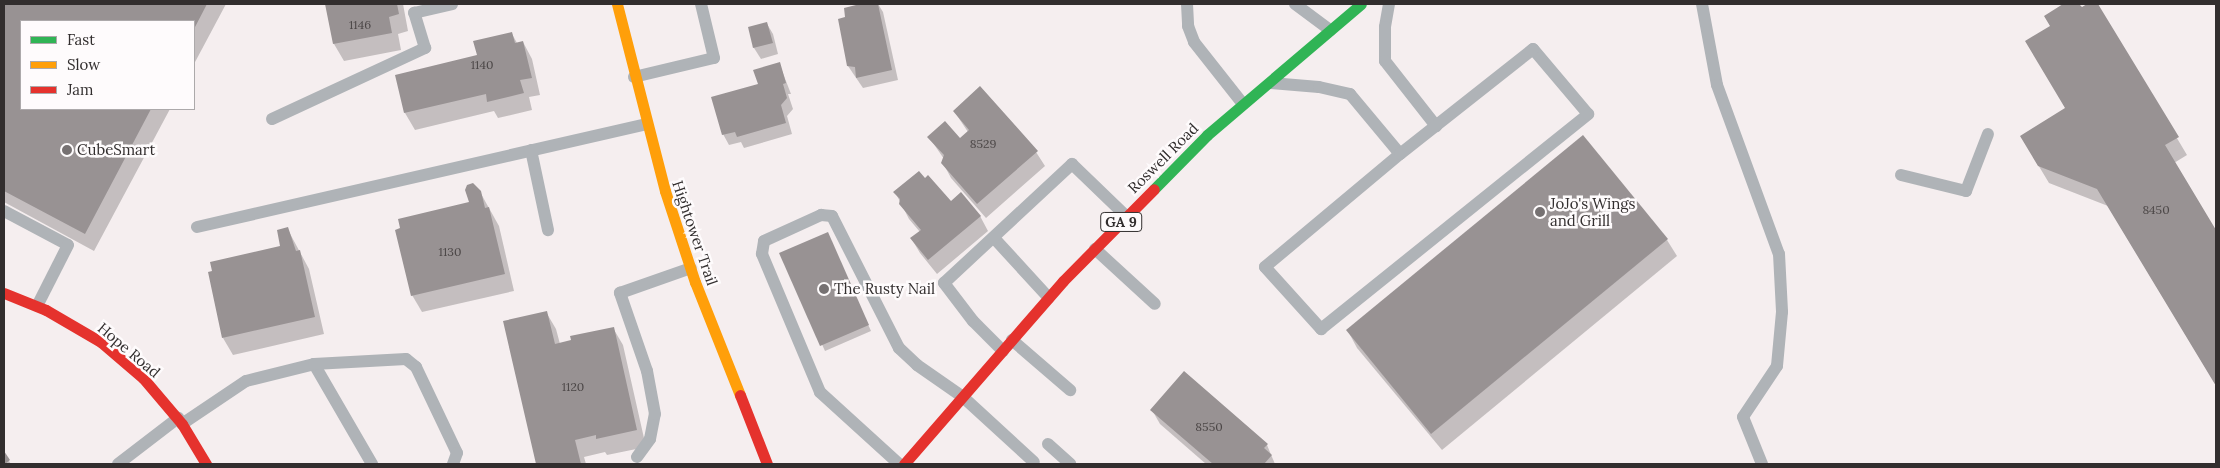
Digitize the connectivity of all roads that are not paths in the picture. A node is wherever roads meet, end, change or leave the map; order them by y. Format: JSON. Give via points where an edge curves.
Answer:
{"nodes":[{"id":1,"x":452,"y":4,"type":"edge"},
{"id":2,"x":617,"y":4,"type":"edge"},
{"id":3,"x":701,"y":4,"type":"edge"},
{"id":4,"x":1186,"y":4,"type":"edge"},
{"id":5,"x":1295,"y":4,"type":"edge"},
{"id":6,"x":1361,"y":4,"type":"edge"},
{"id":7,"x":1388,"y":4,"type":"edge"},
{"id":8,"x":1702,"y":4,"type":"edge"},
{"id":9,"x":1330,"y":30,"type":"junction"},
{"id":10,"x":634,"y":76,"type":"junction"},
{"id":11,"x":1268,"y":83,"type":"junction"},
{"id":12,"x":1243,"y":104,"type":"junction"},
{"id":13,"x":272,"y":119,"type":"dead end"},
{"id":14,"x":646,"y":124,"type":"junction"},
{"id":15,"x":1436,"y":126,"type":"junction"},
{"id":16,"x":1988,"y":134,"type":"dead end"},
{"id":17,"x":531,"y":150,"type":"junction"},
{"id":18,"x":1400,"y":154,"type":"junction"},
{"id":19,"x":1900,"y":175,"type":"dead end"},
{"id":20,"x":4,"y":211,"type":"edge"},
{"id":21,"x":1127,"y":217,"type":"junction"},
{"id":22,"x":197,"y":227,"type":"dead end"},
{"id":23,"x":548,"y":230,"type":"dead end"},
{"id":24,"x":994,"y":238,"type":"junction"},
{"id":25,"x":1095,"y":249,"type":"junction"},
{"id":26,"x":690,"y":268,"type":"junction"},
{"id":27,"x":4,"y":293,"type":"edge"},
{"id":28,"x":1049,"y":298,"type":"junction"},
{"id":29,"x":1155,"y":304,"type":"dead end"},
{"id":30,"x":37,"y":306,"type":"junction"},
{"id":31,"x":1012,"y":340,"type":"junction"},
{"id":32,"x":1003,"y":351,"type":"junction"},
{"id":33,"x":314,"y":364,"type":"junction"},
{"id":34,"x":1070,"y":390,"type":"dead end"},
{"id":35,"x":963,"y":397,"type":"junction"},
{"id":36,"x":180,"y":421,"type":"junction"},
{"id":37,"x":1048,"y":444,"type":"dead end"},
{"id":38,"x":913,"y":454,"type":"junction"},
{"id":39,"x":637,"y":456,"type":"dead end"},
{"id":40,"x":126,"y":462,"type":"edge"},
{"id":41,"x":1034,"y":462,"type":"dead end"},
{"id":42,"x":206,"y":464,"type":"edge"},
{"id":43,"x":372,"y":464,"type":"edge"},
{"id":44,"x":453,"y":464,"type":"edge"},
{"id":45,"x":767,"y":464,"type":"edge"},
{"id":46,"x":899,"y":464,"type":"edge"},
{"id":47,"x":904,"y":464,"type":"edge"},
{"id":48,"x":924,"y":464,"type":"edge"},
{"id":49,"x":1070,"y":464,"type":"edge"},
{"id":50,"x":1762,"y":464,"type":"edge"}],
"edges":[{"from":1,"to":13,"type":"lane","via":[[414,13],[425,48]]},
{"from":2,"to":10,"type":"street","name":"Hightower Trail"},
{"from":3,"to":10,"type":"lane","via":[[714,58]]},
{"from":4,"to":12,"type":"lane","via":[[1188,26],[1194,42]]},
{"from":5,"to":9,"type":"lane"},
{"from":6,"to":9,"type":"street","name":"Roswell Road","number":"GA 9"},
{"from":7,"to":15,"type":"lane","via":[[1385,61]]},
{"from":8,"to":50,"type":"lane","via":[[1717,85],[1779,254],[1782,312],[1778,366],[1743,417]]},
{"from":9,"to":11,"type":"street","name":"Roswell Road","number":"GA 9"},
{"from":10,"to":14,"type":"street","name":"Hightower Trail"},
{"from":11,"to":12,"type":"street","name":"Roswell Road","number":"GA 9"},
{"from":11,"to":18,"type":"lane","via":[[1319,87],[1350,94]]},
{"from":12,"to":21,"type":"street","name":"Roswell Road","number":"GA 9","via":[[1207,135]]},
{"from":14,"to":17,"type":"lane"},
{"from":14,"to":26,"type":"street","name":"Hightower Trail"},
{"from":15,"to":18,"type":"lane"},
{"from":15,"to":18,"type":"lane","via":[[1533,49],[1588,114],[1321,329],[1265,267]]},
{"from":16,"to":19,"type":"lane","via":[[1966,191]]},
{"from":17,"to":22,"type":"lane"},
{"from":17,"to":23,"type":"lane"},
{"from":20,"to":30,"type":"lane","via":[[68,245]]},
{"from":21,"to":24,"type":"lane","via":[[1072,164]]},
{"from":21,"to":25,"type":"street","name":"Roswell Road","number":"GA 9"},
{"from":24,"to":28,"type":"lane"},
{"from":24,"to":32,"type":"lane","via":[[944,283],[973,321]]},
{"from":25,"to":28,"type":"street","name":"Roswell Road","number":"GA 9"},
{"from":25,"to":29,"type":"lane"},
{"from":26,"to":39,"type":"lane","via":[[620,293],[647,371],[655,414],[650,439]]},
{"from":26,"to":45,"type":"street","name":"Hightower Trail"},
{"from":27,"to":30,"type":"street","name":"Hope Road"},
{"from":28,"to":31,"type":"street","name":"Roswell Road","number":"GA 9"},
{"from":30,"to":36,"type":"street","name":"Hope Road","via":[[101,342],[143,378]]},
{"from":31,"to":32,"type":"street","name":"Roswell Road","number":"GA 9"},
{"from":31,"to":34,"type":"lane"},
{"from":32,"to":35,"type":"street","name":"Roswell Road","number":"GA 9"},
{"from":33,"to":36,"type":"lane","via":[[246,381]]},
{"from":33,"to":43,"type":"lane"},
{"from":33,"to":44,"type":"lane","via":[[406,359],[416,367],[457,453]]},
{"from":35,"to":38,"type":"street","name":"Roswell Road","number":"GA 9"},
{"from":35,"to":41,"type":"lane"},
{"from":35,"to":46,"type":"lane","via":[[917,365],[899,348],[832,216],[821,215],[764,241],[762,254],[820,392]]},
{"from":36,"to":40,"type":"lane"},
{"from":36,"to":42,"type":"street","name":"Hope Road"},
{"from":37,"to":49,"type":"lane"},
{"from":38,"to":47,"type":"street","name":"Roswell Road","number":"GA 9"},
{"from":38,"to":48,"type":"lane"}]}
